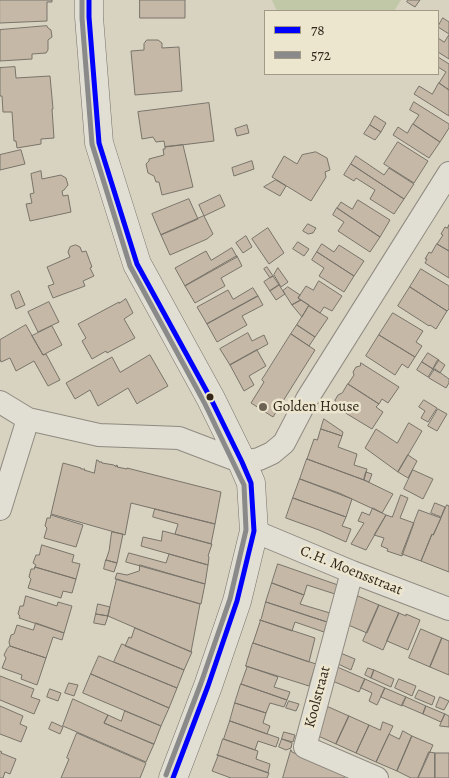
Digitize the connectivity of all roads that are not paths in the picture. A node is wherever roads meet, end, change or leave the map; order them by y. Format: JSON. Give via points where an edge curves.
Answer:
{"nodes":[{"id":1,"x":89,"y":0,"type":"edge"},
{"id":2,"x":449,"y":173,"type":"edge"},
{"id":3,"x":0,"y":402,"type":"edge"},
{"id":4,"x":28,"y":418,"type":"junction"},
{"id":5,"x":242,"y":462,"type":"junction"},
{"id":6,"x":0,"y":509,"type":"edge"},
{"id":7,"x":254,"y":531,"type":"junction"},
{"id":8,"x":352,"y":572,"type":"junction"},
{"id":9,"x":449,"y":609,"type":"edge"},
{"id":10,"x":173,"y":778,"type":"edge"},
{"id":11,"x":377,"y":778,"type":"edge"}],
"edges":[{"from":1,"to":5,"type":"street","via":[[99,142],[137,264]]},
{"from":2,"to":5,"type":"street","via":[[307,399],[284,443],[272,453]]},
{"from":3,"to":4,"type":"street"},
{"from":4,"to":5,"type":"street","via":[[99,435],[179,438]]},
{"from":4,"to":6,"type":"street"},
{"from":5,"to":7,"type":"street","via":[[251,483]]},
{"from":7,"to":8,"type":"street","name":"C.H. Moensstraat"},
{"from":7,"to":10,"type":"street","via":[[237,602]]},
{"from":8,"to":9,"type":"street","name":"C.H. Moensstraat"},
{"from":8,"to":11,"type":"street","name":"Koolstraat","via":[[305,747]]}]}
